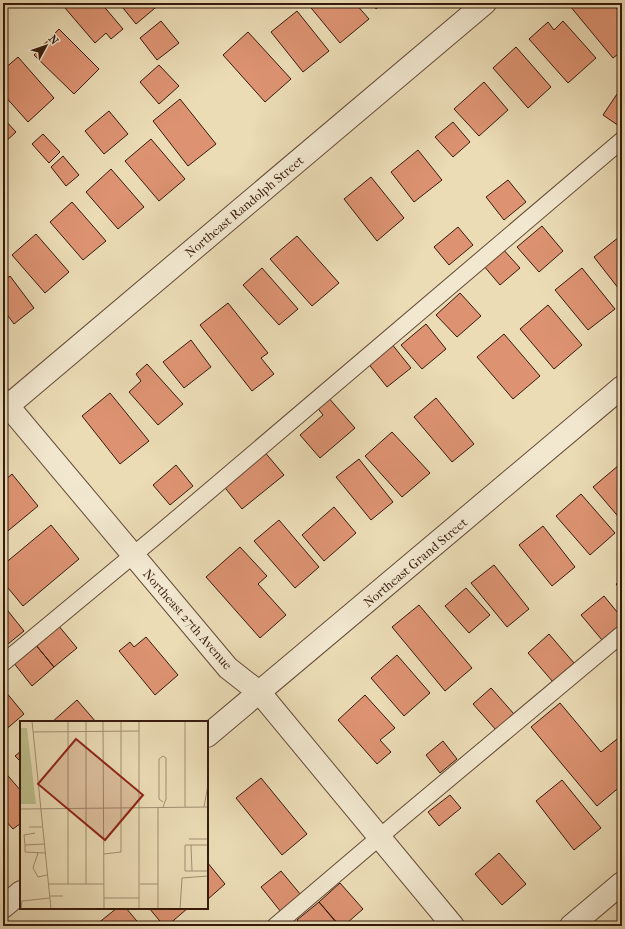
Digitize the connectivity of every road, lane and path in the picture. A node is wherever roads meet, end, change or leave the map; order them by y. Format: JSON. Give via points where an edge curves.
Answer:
{"nodes":[{"id":1,"x":485,"y":3,"type":"edge"},
{"id":2,"x":622,"y":140,"type":"edge"},
{"id":3,"x":622,"y":387,"type":"edge"},
{"id":4,"x":5,"y":405,"type":"edge"},
{"id":5,"x":5,"y":445,"type":"dead end"},
{"id":6,"x":3,"y":450,"type":"edge"},
{"id":7,"x":133,"y":555,"type":"junction"},
{"id":8,"x":622,"y":634,"type":"edge"},
{"id":9,"x":3,"y":663,"type":"edge"},
{"id":10,"x":260,"y":692,"type":"junction"},
{"id":11,"x":208,"y":735,"type":"edge"},
{"id":12,"x":380,"y":837,"type":"junction"},
{"id":13,"x":622,"y":883,"type":"edge"},
{"id":14,"x":20,"y":893,"type":"edge"},
{"id":15,"x":3,"y":907,"type":"edge"},
{"id":16,"x":275,"y":926,"type":"edge"},
{"id":17,"x":453,"y":926,"type":"edge"},
{"id":18,"x":571,"y":926,"type":"edge"}],
"edges":[{"from":1,"to":4,"type":"street","name":"Northeast Randolph Street"},
{"from":2,"to":7,"type":"lane"},
{"from":3,"to":10,"type":"street","name":"Northeast Grand Street"},
{"from":4,"to":7,"type":"street","name":"Northeast 27th Avenue"},
{"from":5,"to":6,"type":"path"},
{"from":7,"to":9,"type":"lane"},
{"from":7,"to":10,"type":"street","name":"Northeast 27th Avenue","via":[[228,668]]},
{"from":8,"to":12,"type":"lane"},
{"from":10,"to":11,"type":"street","name":"Northeast Grand Street"},
{"from":10,"to":12,"type":"street","name":"Northeast 27th Avenue"},
{"from":12,"to":16,"type":"lane"},
{"from":12,"to":17,"type":"street","name":"Northeast 27th Avenue"},
{"from":13,"to":18,"type":"street"},
{"from":14,"to":15,"type":"street"}]}
